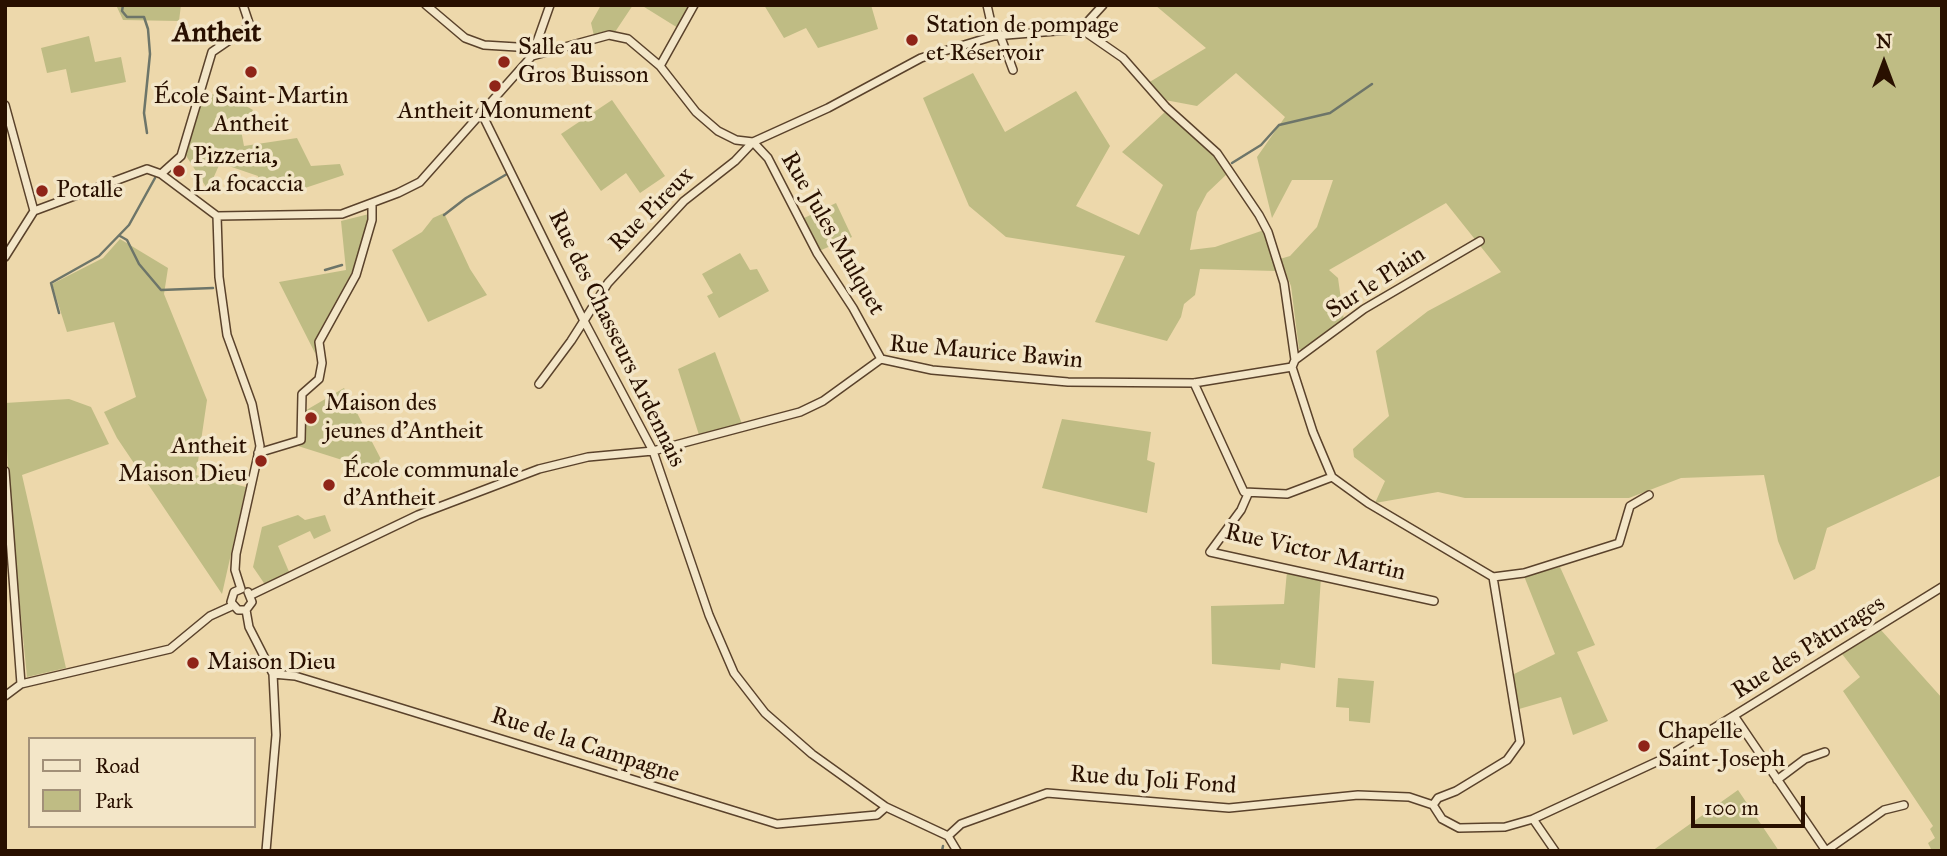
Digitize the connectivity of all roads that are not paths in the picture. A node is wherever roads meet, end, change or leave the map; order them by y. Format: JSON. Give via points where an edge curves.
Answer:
{"nodes":[{"id":1,"x":243,"y":5,"type":"edge"},
{"id":2,"x":426,"y":5,"type":"edge"},
{"id":3,"x":550,"y":5,"type":"edge"},
{"id":4,"x":694,"y":5,"type":"edge"},
{"id":5,"x":987,"y":5,"type":"edge"},
{"id":6,"x":1104,"y":5,"type":"edge"},
{"id":7,"x":1081,"y":29,"type":"junction"},
{"id":8,"x":997,"y":35,"type":"junction"},
{"id":9,"x":532,"y":56,"type":"junction"},
{"id":10,"x":660,"y":66,"type":"junction"},
{"id":11,"x":1013,"y":70,"type":"dead end"},
{"id":12,"x":5,"y":105,"type":"edge"},
{"id":13,"x":481,"y":112,"type":"junction"},
{"id":14,"x":753,"y":142,"type":"junction"},
{"id":15,"x":161,"y":174,"type":"junction"},
{"id":16,"x":372,"y":204,"type":"junction"},
{"id":17,"x":34,"y":211,"type":"junction"},
{"id":18,"x":217,"y":216,"type":"junction"},
{"id":19,"x":1480,"y":241,"type":"dead end"},
{"id":20,"x":5,"y":257,"type":"edge"},
{"id":21,"x":583,"y":318,"type":"junction"},
{"id":22,"x":881,"y":359,"type":"junction"},
{"id":23,"x":1294,"y":363,"type":"junction"},
{"id":24,"x":1194,"y":383,"type":"junction"},
{"id":25,"x":539,"y":384,"type":"dead end"},
{"id":26,"x":653,"y":451,"type":"junction"},
{"id":27,"x":258,"y":453,"type":"junction"},
{"id":28,"x":5,"y":471,"type":"edge"},
{"id":29,"x":1332,"y":477,"type":"junction"},
{"id":30,"x":1248,"y":494,"type":"junction"},
{"id":31,"x":1649,"y":495,"type":"dead end"},
{"id":32,"x":1493,"y":577,"type":"junction"},
{"id":33,"x":1942,"y":587,"type":"edge"},
{"id":34,"x":241,"y":589,"type":"junction"},
{"id":35,"x":251,"y":595,"type":"junction"},
{"id":36,"x":1434,"y":601,"type":"dead end"},
{"id":37,"x":232,"y":606,"type":"junction"},
{"id":38,"x":246,"y":610,"type":"junction"},
{"id":39,"x":273,"y":674,"type":"junction"},
{"id":40,"x":21,"y":684,"type":"junction"},
{"id":41,"x":5,"y":696,"type":"edge"},
{"id":42,"x":1735,"y":718,"type":"junction"},
{"id":43,"x":1825,"y":752,"type":"dead end"},
{"id":44,"x":1777,"y":780,"type":"junction"},
{"id":45,"x":1904,"y":804,"type":"dead end"},
{"id":46,"x":1433,"y":805,"type":"junction"},
{"id":47,"x":886,"y":807,"type":"junction"},
{"id":48,"x":1533,"y":819,"type":"junction"},
{"id":49,"x":948,"y":836,"type":"junction"},
{"id":50,"x":266,"y":851,"type":"edge"},
{"id":51,"x":957,"y":851,"type":"edge"},
{"id":52,"x":1555,"y":851,"type":"edge"},
{"id":53,"x":1826,"y":851,"type":"edge"}],
"edges":[{"from":1,"to":15,"type":"street","via":[[250,26],[212,52],[181,156]]},
{"from":2,"to":9,"type":"street","via":[[465,38],[484,45],[517,47]]},
{"from":3,"to":9,"type":"street"},
{"from":4,"to":10,"type":"street"},
{"from":5,"to":8,"type":"street"},
{"from":6,"to":7,"type":"street"},
{"from":7,"to":8,"type":"street"},
{"from":7,"to":23,"type":"street","via":[[1123,58],[1166,107],[1217,153],[1259,215],[1284,283]]},
{"from":8,"to":11,"type":"street"},
{"from":8,"to":14,"type":"street","via":[[902,66],[828,108]]},
{"from":9,"to":10,"type":"street","name":"Rue Jules Mulquet","via":[[610,35],[628,39]]},
{"from":9,"to":13,"type":"street"},
{"from":10,"to":14,"type":"street","name":"Rue Jules Mulquet","via":[[696,112],[718,131]]},
{"from":12,"to":17,"type":"street"},
{"from":13,"to":16,"type":"street","via":[[421,182]]},
{"from":13,"to":21,"type":"street","name":"Rue des Chasseurs Ardennais"},
{"from":14,"to":21,"type":"street","name":"Rue Pireux","via":[[652,234]]},
{"from":14,"to":22,"type":"street","name":"Rue Jules Mulquet","via":[[768,158],[810,241]]},
{"from":15,"to":17,"type":"street","via":[[146,169],[119,176]]},
{"from":15,"to":18,"type":"street"},
{"from":16,"to":18,"type":"street","via":[[322,216]]},
{"from":16,"to":27,"type":"street","via":[[372,220],[356,275],[318,342],[322,371],[302,394],[301,440]]},
{"from":17,"to":20,"type":"street"},
{"from":18,"to":27,"type":"street","via":[[226,335],[258,423]]},
{"from":19,"to":23,"type":"street","name":"Sur le Plain","via":[[1364,309]]},
{"from":21,"to":25,"type":"street","name":"Rue Pireux"},
{"from":21,"to":26,"type":"street","name":"Rue des Chasseurs Ardennais"},
{"from":22,"to":24,"type":"street","name":"Rue Maurice Bawin","via":[[988,376]]},
{"from":22,"to":26,"type":"street","name":"Rue Maurice Bawin","via":[[800,412]]},
{"from":23,"to":24,"type":"street","name":"Rue Maurice Bawin"},
{"from":23,"to":29,"type":"street","via":[[1312,432]]},
{"from":24,"to":30,"type":"street","name":"Rue Victor Martin"},
{"from":26,"to":35,"type":"street","name":"Rue Maurice Bawin","via":[[588,457],[539,469],[418,515]]},
{"from":26,"to":47,"type":"street","name":"Rue des Chasseurs Ardennais","via":[[709,615],[734,673],[776,724]]},
{"from":27,"to":34,"type":"street","via":[[236,554]]},
{"from":28,"to":40,"type":"street"},
{"from":29,"to":30,"type":"street","name":"Rue Victor Martin","via":[[1287,494]]},
{"from":29,"to":32,"type":"street"},
{"from":30,"to":36,"type":"street","name":"Rue Victor Martin","via":[[1210,552]]},
{"from":31,"to":32,"type":"street","via":[[1630,506],[1619,543],[1524,573]]},
{"from":32,"to":46,"type":"street","via":[[1520,742],[1507,760]]},
{"from":33,"to":42,"type":"street","name":"Rue des Pâturages"},
{"from":34,"to":35,"type":"street"},
{"from":34,"to":37,"type":"street","via":[[232,595]]},
{"from":35,"to":38,"type":"street"},
{"from":37,"to":38,"type":"street"},
{"from":37,"to":40,"type":"street","via":[[210,616],[170,649]]},
{"from":38,"to":39,"type":"street","via":[[248,627]]},
{"from":39,"to":47,"type":"street","name":"Rue de la Campagne","via":[[370,698],[777,824],[877,815]]},
{"from":39,"to":50,"type":"street","via":[[275,735]]},
{"from":40,"to":41,"type":"street"},
{"from":42,"to":44,"type":"street"},
{"from":42,"to":48,"type":"street","name":"Rue des Pâturages","via":[[1667,757]]},
{"from":43,"to":44,"type":"street","via":[[1805,759]]},
{"from":44,"to":53,"type":"street"},
{"from":45,"to":53,"type":"street","via":[[1884,810]]},
{"from":46,"to":48,"type":"street","name":"Rue des Pâturages","via":[[1442,819],[1459,828],[1505,827]]},
{"from":46,"to":49,"type":"street","name":"Rue du Joli Fond","via":[[1409,797],[1358,795],[1229,808],[1047,793],[961,824]]},
{"from":47,"to":49,"type":"street"},
{"from":48,"to":52,"type":"street"},
{"from":49,"to":51,"type":"street"}]}
